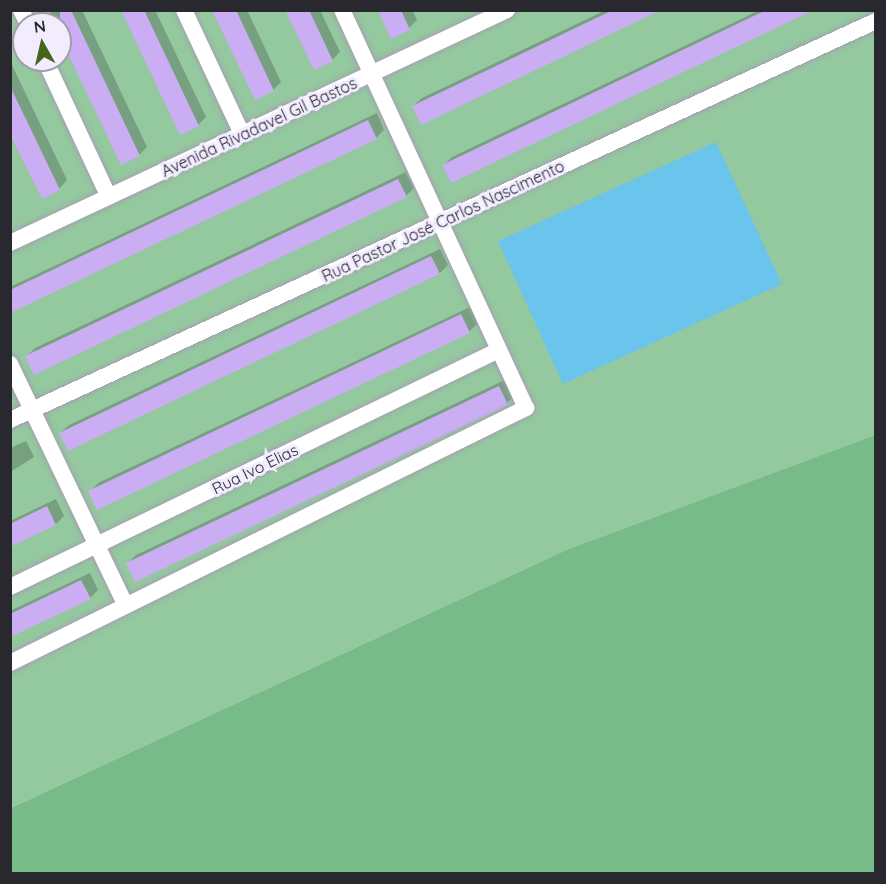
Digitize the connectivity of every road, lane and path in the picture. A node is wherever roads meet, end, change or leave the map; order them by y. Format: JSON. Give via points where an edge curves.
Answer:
{"nodes":[{"id":1,"x":184,"y":10,"type":"edge"},
{"id":2,"x":342,"y":10,"type":"edge"},
{"id":3,"x":507,"y":10,"type":"edge"},
{"id":4,"x":876,"y":21,"type":"edge"},
{"id":5,"x":51,"y":72,"type":"edge"},
{"id":6,"x":372,"y":74,"type":"junction"},
{"id":7,"x":242,"y":134,"type":"junction"},
{"id":8,"x":109,"y":197,"type":"junction"},
{"id":9,"x":440,"y":222,"type":"junction"},
{"id":10,"x":10,"y":243,"type":"edge"},
{"id":11,"x":499,"y":350,"type":"junction"},
{"id":12,"x":10,"y":364,"type":"edge"},
{"id":13,"x":32,"y":410,"type":"junction"},
{"id":14,"x":10,"y":420,"type":"edge"},
{"id":15,"x":97,"y":545,"type":"junction"},
{"id":16,"x":10,"y":587,"type":"edge"},
{"id":17,"x":126,"y":606,"type":"junction"},
{"id":18,"x":10,"y":663,"type":"edge"}],
"edges":[{"from":1,"to":7,"type":"street"},
{"from":2,"to":6,"type":"street"},
{"from":3,"to":6,"type":"street","name":"Avenida Rivadavel Gil Bastos"},
{"from":4,"to":9,"type":"street","name":"Rua Pastor José Carlos Nascimento"},
{"from":5,"to":8,"type":"street"},
{"from":6,"to":7,"type":"street","name":"Avenida Rivadavel Gil Bastos"},
{"from":6,"to":9,"type":"street"},
{"from":7,"to":8,"type":"street","name":"Avenida Rivadavel Gil Bastos"},
{"from":8,"to":10,"type":"street","name":"Avenida Rivadavel Gil Bastos"},
{"from":9,"to":11,"type":"street"},
{"from":9,"to":13,"type":"street","name":"Rua Pastor José Carlos Nascimento"},
{"from":11,"to":15,"type":"street","name":"Rua Ivo Elias"},
{"from":11,"to":17,"type":"street","via":[[526,408]]},
{"from":12,"to":13,"type":"street"},
{"from":13,"to":14,"type":"street","name":"Rua Pastor José Carlos Nascimento"},
{"from":13,"to":15,"type":"street"},
{"from":15,"to":16,"type":"street","name":"Rua Ivo Elias"},
{"from":15,"to":17,"type":"street"},
{"from":17,"to":18,"type":"street"}]}
